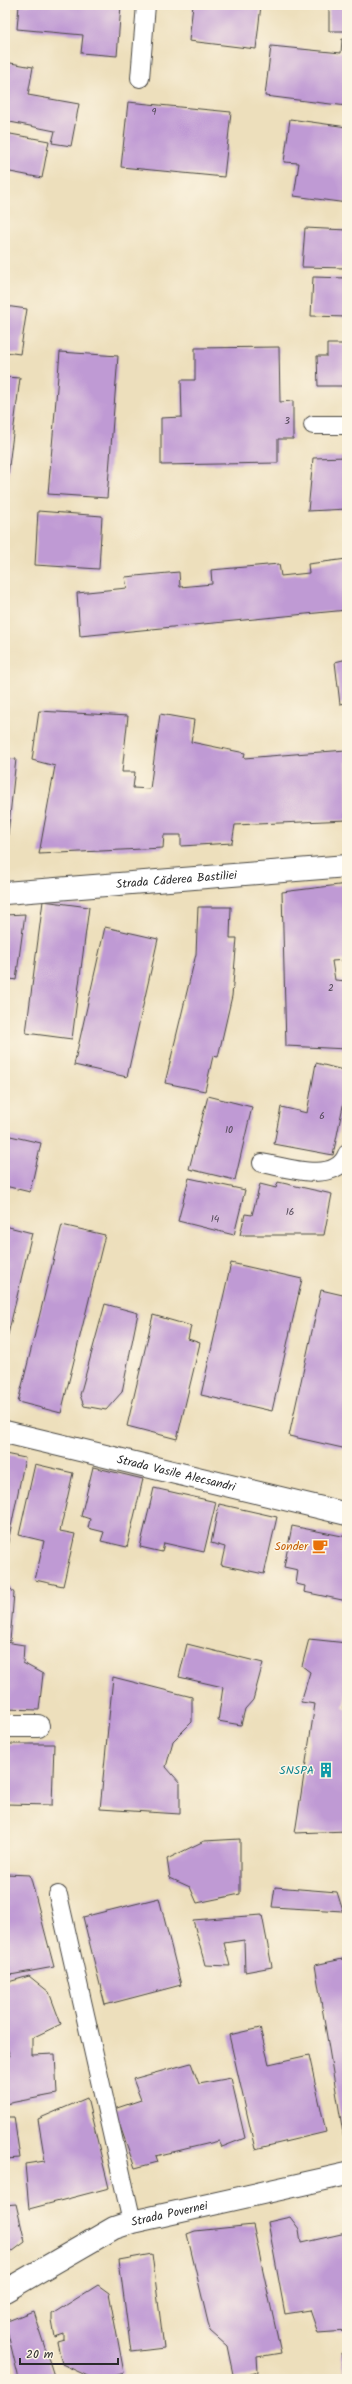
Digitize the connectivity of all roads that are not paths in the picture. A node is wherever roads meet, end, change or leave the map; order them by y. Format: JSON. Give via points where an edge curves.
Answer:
{"nodes":[{"id":1,"x":146,"y":5,"type":"edge"},
{"id":2,"x":140,"y":78,"type":"dead end"},
{"id":3,"x":312,"y":425,"type":"dead end"},
{"id":4,"x":347,"y":425,"type":"edge"},
{"id":5,"x":347,"y":866,"type":"edge"},
{"id":6,"x":5,"y":893,"type":"edge"},
{"id":7,"x":347,"y":1154,"type":"edge"},
{"id":8,"x":262,"y":1163,"type":"dead end"},
{"id":9,"x":5,"y":1432,"type":"edge"},
{"id":10,"x":347,"y":1514,"type":"edge"},
{"id":11,"x":5,"y":1726,"type":"edge"},
{"id":12,"x":38,"y":1726,"type":"dead end"},
{"id":13,"x":58,"y":1895,"type":"dead end"},
{"id":14,"x":347,"y":2174,"type":"edge"},
{"id":15,"x":132,"y":2222,"type":"junction"},
{"id":16,"x":5,"y":2291,"type":"edge"}],
"edges":[{"from":1,"to":2,"type":"lane"},
{"from":3,"to":4,"type":"lane"},
{"from":5,"to":6,"type":"street","name":"Strada Căderea Bastiliei"},
{"from":7,"to":8,"type":"lane","via":[[336,1168],[314,1173]]},
{"from":9,"to":10,"type":"street","name":"Strada Vasile Alecsandri"},
{"from":11,"to":12,"type":"street"},
{"from":13,"to":15,"type":"lane"},
{"from":14,"to":15,"type":"street","name":"Strada Povernei"},
{"from":15,"to":16,"type":"street","name":"Strada Povernei","via":[[114,2228]]}]}
